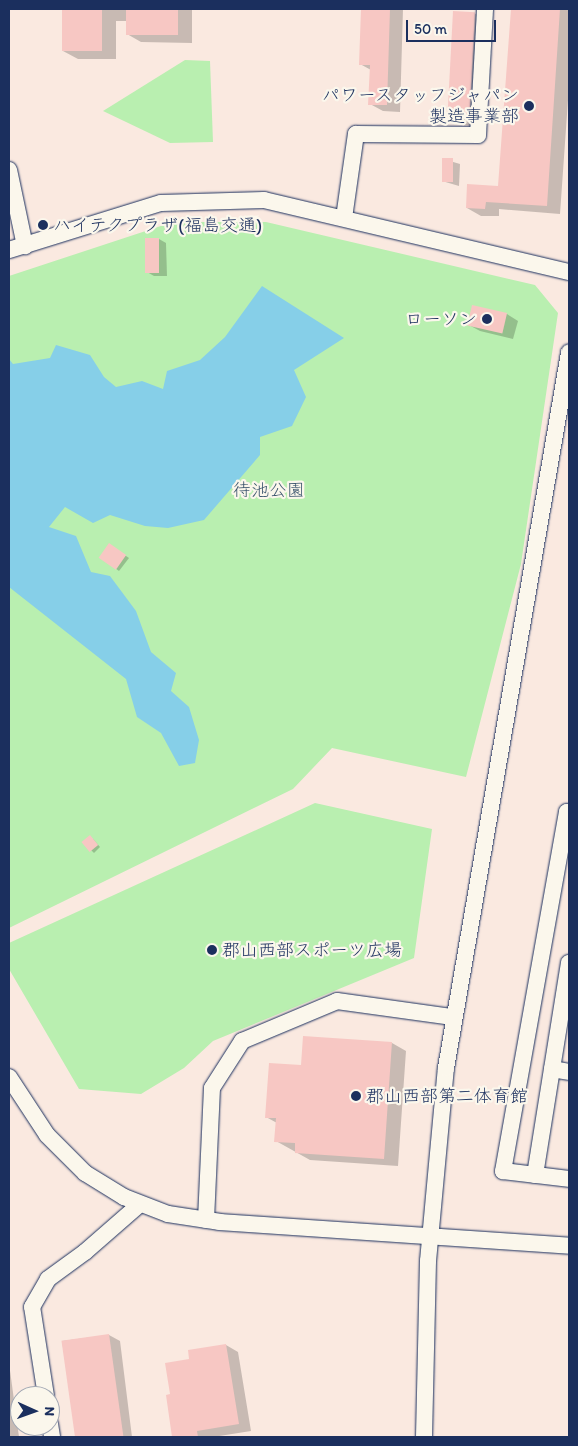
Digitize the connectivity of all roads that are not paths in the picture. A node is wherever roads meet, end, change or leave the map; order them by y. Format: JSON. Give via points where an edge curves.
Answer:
{"nodes":[{"id":1,"x":485,"y":9,"type":"edge"},
{"id":2,"x":9,"y":170,"type":"edge"},
{"id":3,"x":344,"y":218,"type":"junction"},
{"id":4,"x":25,"y":246,"type":"junction"},
{"id":5,"x":9,"y":250,"type":"edge"},
{"id":6,"x":569,"y":272,"type":"edge"},
{"id":7,"x":569,"y":353,"type":"edge"},
{"id":8,"x":565,"y":398,"type":"edge"},
{"id":9,"x":569,"y":812,"type":"edge"},
{"id":10,"x":569,"y":962,"type":"edge"},
{"id":11,"x":452,"y":1017,"type":"junction"},
{"id":12,"x":552,"y":1070,"type":"junction"},
{"id":13,"x":569,"y":1072,"type":"edge"},
{"id":14,"x":9,"y":1076,"type":"edge"},
{"id":15,"x":535,"y":1175,"type":"junction"},
{"id":16,"x":569,"y":1179,"type":"edge"},
{"id":17,"x":140,"y":1204,"type":"junction"},
{"id":18,"x":206,"y":1220,"type":"junction"},
{"id":19,"x":430,"y":1238,"type":"junction"},
{"id":20,"x":569,"y":1246,"type":"edge"},
{"id":21,"x":44,"y":1386,"type":"edge"},
{"id":22,"x":424,"y":1437,"type":"edge"}],
"edges":[{"from":1,"to":3,"type":"street","via":[[478,136],[356,134]]},
{"from":2,"to":4,"type":"street"},
{"from":3,"to":4,"type":"street","via":[[264,200],[161,203]]},
{"from":3,"to":6,"type":"street"},
{"from":4,"to":5,"type":"street"},
{"from":7,"to":8,"type":"street"},
{"from":8,"to":11,"type":"street"},
{"from":9,"to":15,"type":"street","via":[[503,1171]]},
{"from":10,"to":12,"type":"street"},
{"from":11,"to":18,"type":"street","via":[[337,1001],[242,1041],[212,1088]]},
{"from":11,"to":19,"type":"street"},
{"from":12,"to":13,"type":"street"},
{"from":12,"to":15,"type":"street"},
{"from":14,"to":17,"type":"street","via":[[47,1135],[69,1157],[105,1186]]},
{"from":15,"to":16,"type":"street"},
{"from":17,"to":18,"type":"street","via":[[168,1214]]},
{"from":17,"to":21,"type":"street","via":[[48,1279],[32,1306]]},
{"from":18,"to":19,"type":"street"},
{"from":19,"to":20,"type":"street"},
{"from":19,"to":22,"type":"street"}]}
